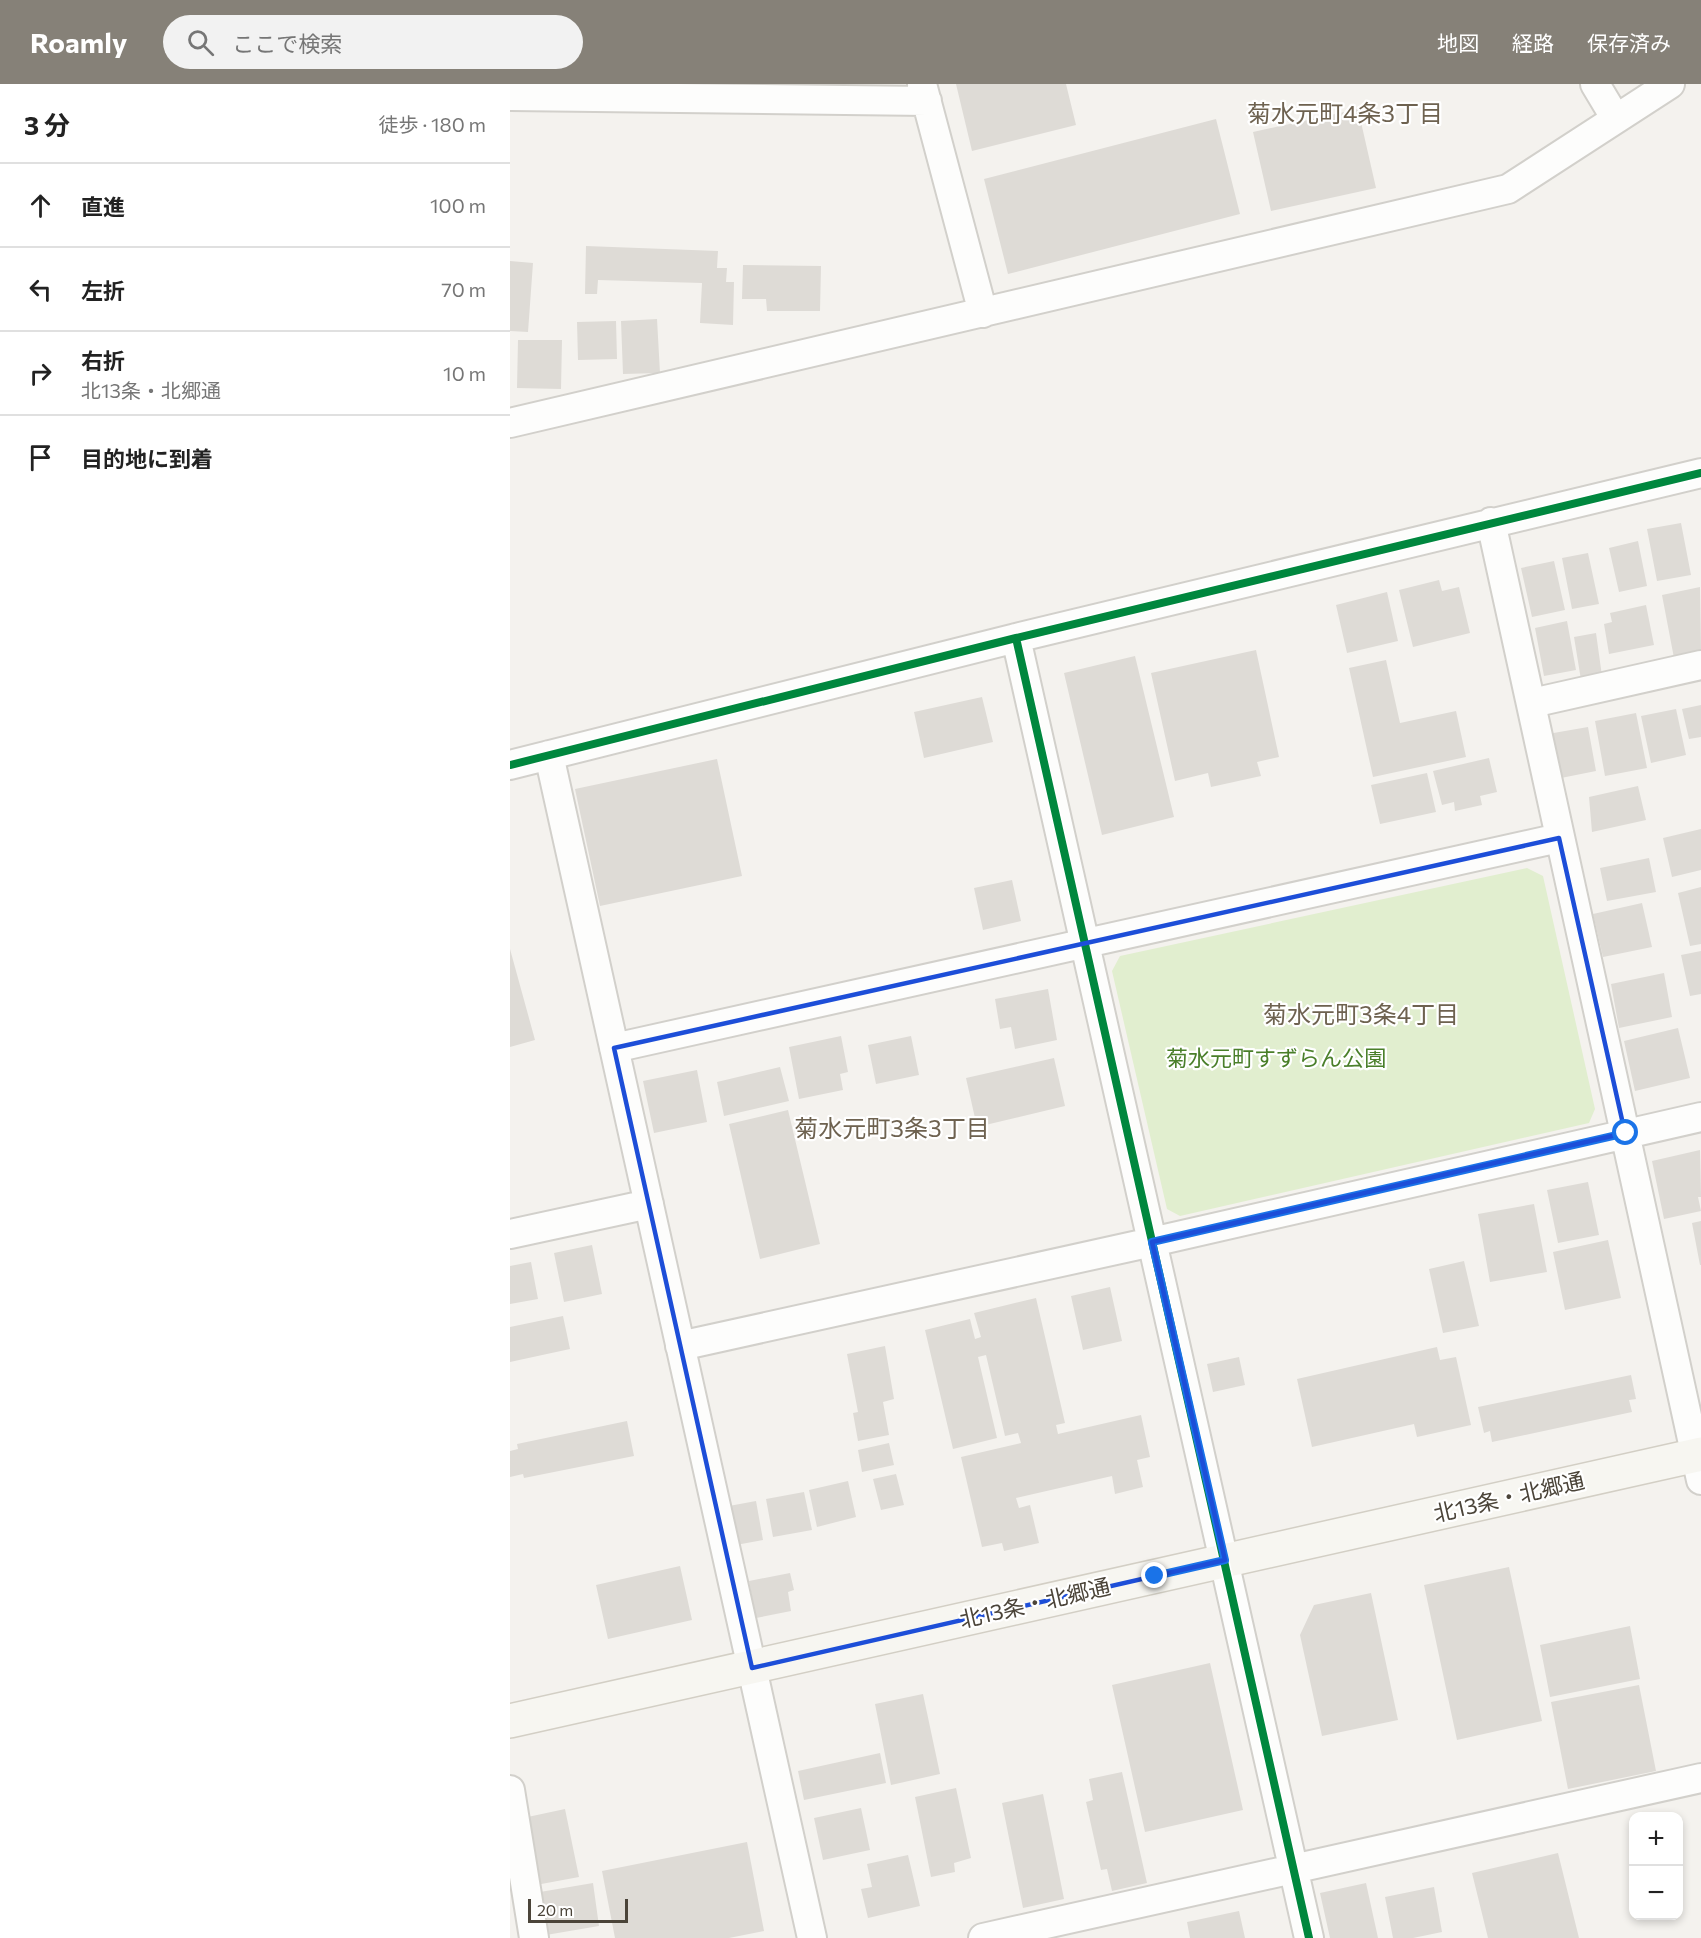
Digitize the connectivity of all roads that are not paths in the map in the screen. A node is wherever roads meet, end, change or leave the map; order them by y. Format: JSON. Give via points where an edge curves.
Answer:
{"nodes":[{"id":1,"x":1595,"y":84,"type":"edge"},
{"id":2,"x":1670,"y":84,"type":"edge"},
{"id":3,"x":925,"y":92,"type":"edge"},
{"id":4,"x":510,"y":96,"type":"edge"},
{"id":5,"x":1616,"y":119,"type":"junction"},
{"id":6,"x":983,"y":313,"type":"junction"},
{"id":7,"x":510,"y":423,"type":"edge"},
{"id":8,"x":1701,"y":473,"type":"edge"},
{"id":9,"x":1491,"y":522,"type":"junction"},
{"id":10,"x":1016,"y":638,"type":"junction"},
{"id":11,"x":1701,"y":665,"type":"edge"},
{"id":12,"x":1532,"y":703,"type":"junction"},
{"id":13,"x":549,"y":755,"type":"junction"},
{"id":14,"x":510,"y":765,"type":"edge"},
{"id":15,"x":1559,"y":838,"type":"junction"},
{"id":16,"x":1084,"y":942,"type":"junction"},
{"id":17,"x":614,"y":1048,"type":"junction"},
{"id":18,"x":1701,"y":1117,"type":"edge"},
{"id":19,"x":1626,"y":1133,"type":"junction"},
{"id":20,"x":648,"y":1204,"type":"junction"},
{"id":21,"x":510,"y":1234,"type":"edge"},
{"id":22,"x":1152,"y":1242,"type":"junction"},
{"id":23,"x":680,"y":1346,"type":"junction"},
{"id":24,"x":1699,"y":1463,"type":"edge"},
{"id":25,"x":1225,"y":1560,"type":"junction"},
{"id":26,"x":752,"y":1668,"type":"junction"},
{"id":27,"x":510,"y":1721,"type":"edge"},
{"id":28,"x":1701,"y":1778,"type":"edge"},
{"id":29,"x":510,"y":1790,"type":"edge"},
{"id":30,"x":1294,"y":1869,"type":"junction"},
{"id":31,"x":534,"y":1938,"type":"edge"},
{"id":32,"x":812,"y":1938,"type":"edge"},
{"id":33,"x":983,"y":1938,"type":"edge"},
{"id":34,"x":1309,"y":1938,"type":"edge"}],
"edges":[{"from":1,"to":5,"type":"street"},
{"from":2,"to":5,"type":"street"},
{"from":3,"to":4,"type":"street"},
{"from":3,"to":6,"type":"street"},
{"from":5,"to":6,"type":"street","via":[[1508,189]]},
{"from":6,"to":7,"type":"street"},
{"from":8,"to":9,"type":"street"},
{"from":9,"to":10,"type":"street"},
{"from":9,"to":12,"type":"street"},
{"from":10,"to":13,"type":"street"},
{"from":10,"to":16,"type":"street"},
{"from":11,"to":12,"type":"street"},
{"from":12,"to":15,"type":"street"},
{"from":13,"to":14,"type":"street"},
{"from":13,"to":17,"type":"street"},
{"from":15,"to":16,"type":"street"},
{"from":15,"to":19,"type":"street"},
{"from":16,"to":17,"type":"street"},
{"from":16,"to":22,"type":"street"},
{"from":17,"to":20,"type":"street"},
{"from":18,"to":19,"type":"street"},
{"from":19,"to":22,"type":"street"},
{"from":19,"to":24,"type":"street"},
{"from":20,"to":21,"type":"street"},
{"from":20,"to":23,"type":"street"},
{"from":22,"to":23,"type":"street"},
{"from":22,"to":25,"type":"street"},
{"from":23,"to":26,"type":"street"},
{"from":24,"to":25,"type":"street","name":"北13条・北郷通"},
{"from":25,"to":26,"type":"street","name":"北13条・北郷通"},
{"from":25,"to":30,"type":"street"},
{"from":26,"to":27,"type":"street","name":"北13条・北郷通"},
{"from":26,"to":32,"type":"street"},
{"from":28,"to":30,"type":"street"},
{"from":29,"to":31,"type":"street"},
{"from":30,"to":33,"type":"street"},
{"from":30,"to":34,"type":"street"}]}
